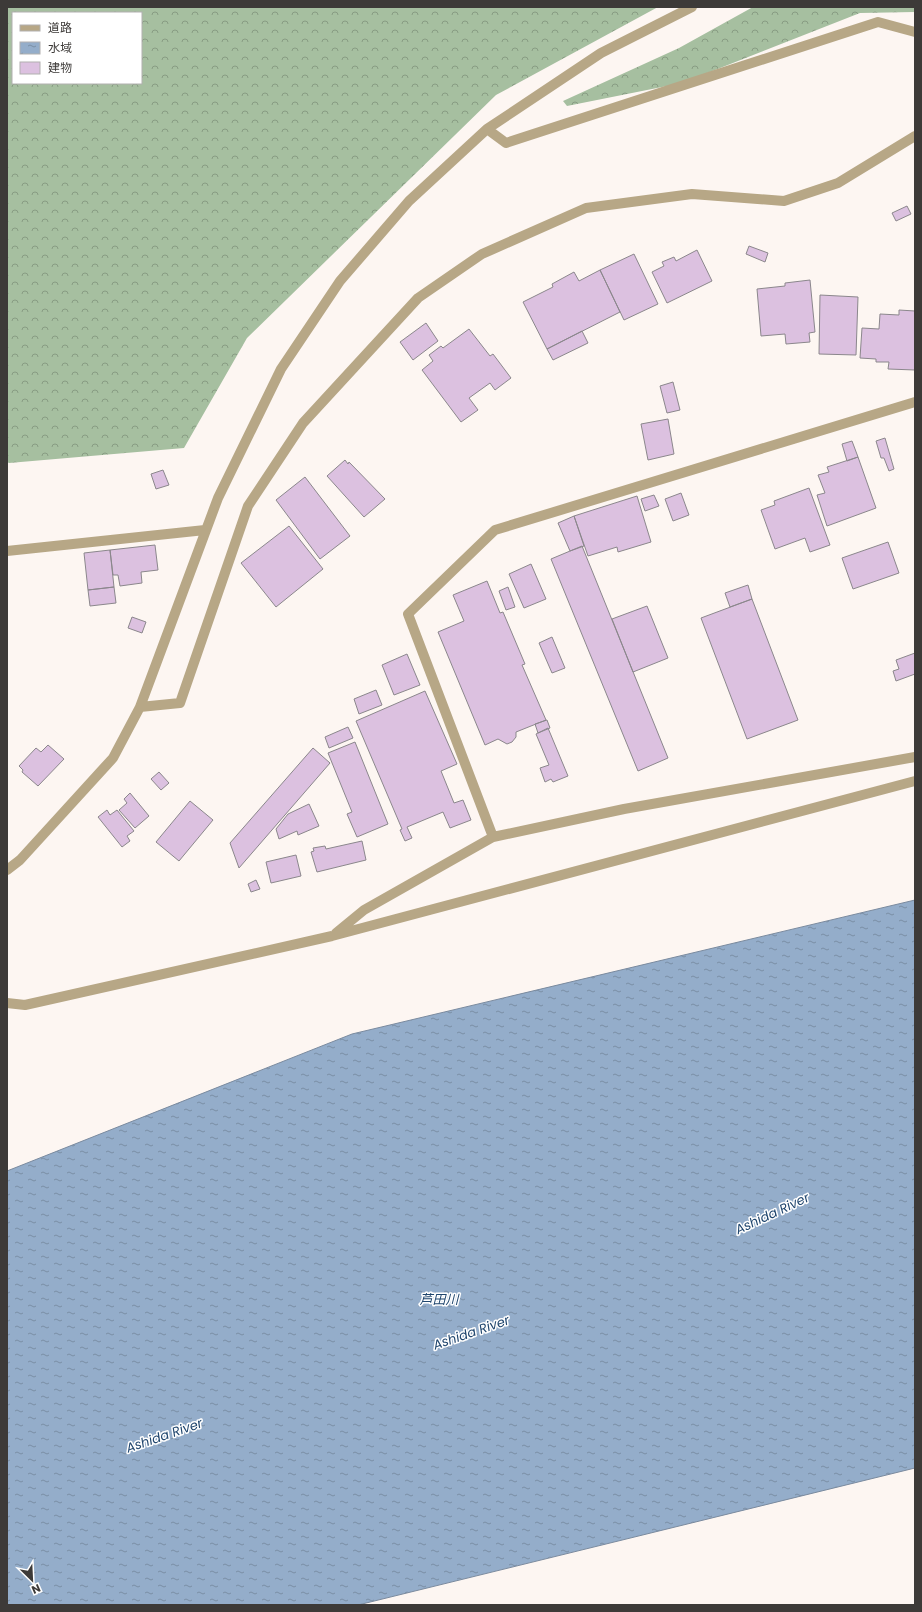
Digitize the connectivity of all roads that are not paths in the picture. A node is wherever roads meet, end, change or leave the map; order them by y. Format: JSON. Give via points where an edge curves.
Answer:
{"nodes":[{"id":1,"x":692,"y":7,"type":"edge"},
{"id":2,"x":915,"y":32,"type":"edge"},
{"id":3,"x":487,"y":129,"type":"junction"},
{"id":4,"x":915,"y":136,"type":"edge"},
{"id":5,"x":915,"y":402,"type":"edge"},
{"id":6,"x":206,"y":530,"type":"junction"},
{"id":7,"x":7,"y":551,"type":"edge"},
{"id":8,"x":140,"y":707,"type":"junction"},
{"id":9,"x":915,"y":757,"type":"edge"},
{"id":10,"x":915,"y":781,"type":"edge"},
{"id":11,"x":493,"y":837,"type":"junction"},
{"id":12,"x":7,"y":870,"type":"edge"},
{"id":13,"x":332,"y":936,"type":"junction"},
{"id":14,"x":7,"y":1003,"type":"edge"}],
"edges":[{"from":1,"to":3,"type":"street","via":[[601,53]]},
{"from":2,"to":3,"type":"street","via":[[878,22],[506,143]]},
{"from":3,"to":6,"type":"street","via":[[409,201],[340,281],[281,369],[218,498]]},
{"from":4,"to":8,"type":"street","via":[[838,184],[784,201],[692,194],[586,208],[482,254],[418,298],[303,423],[248,506],[180,703]]},
{"from":5,"to":11,"type":"street","via":[[495,530],[408,614]]},
{"from":6,"to":7,"type":"street"},
{"from":6,"to":8,"type":"street"},
{"from":8,"to":12,"type":"street","via":[[113,758],[20,860]]},
{"from":9,"to":11,"type":"street","via":[[624,809]]},
{"from":10,"to":13,"type":"street"},
{"from":11,"to":13,"type":"street","via":[[364,910]]},
{"from":13,"to":14,"type":"street","via":[[25,1005]]}]}
